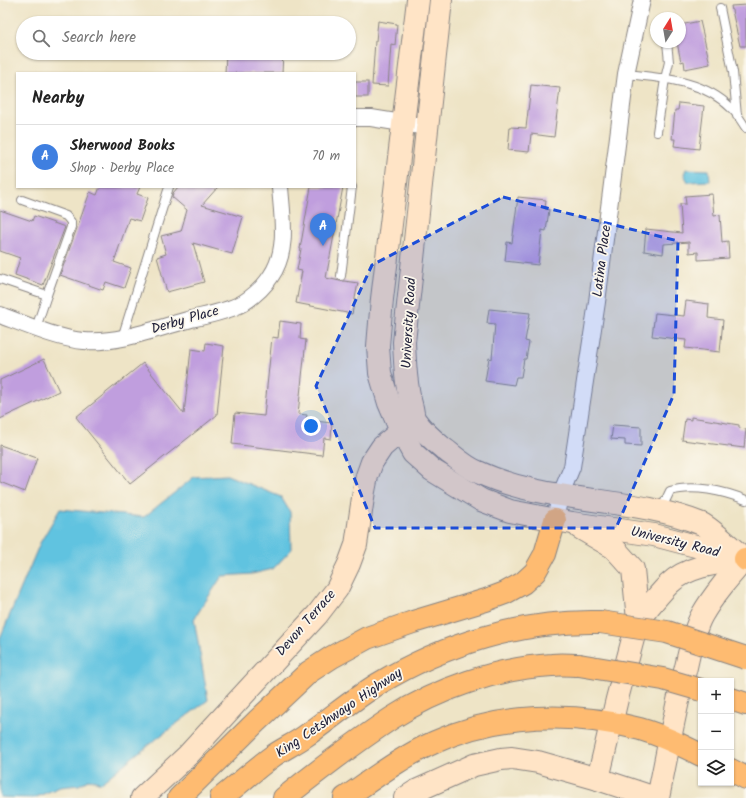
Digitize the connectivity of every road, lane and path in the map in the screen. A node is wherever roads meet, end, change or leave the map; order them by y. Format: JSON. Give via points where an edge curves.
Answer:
{"nodes":[{"id":1,"x":418,"y":0,"type":"edge"},
{"id":2,"x":441,"y":0,"type":"edge"},
{"id":3,"x":642,"y":0,"type":"edge"},
{"id":4,"x":720,"y":8,"type":"dead end"},
{"id":5,"x":668,"y":48,"type":"edge"},
{"id":6,"x":626,"y":74,"type":"junction"},
{"id":7,"x":665,"y":79,"type":"junction"},
{"id":8,"x":737,"y":117,"type":"junction"},
{"id":9,"x":356,"y":118,"type":"edge"},
{"id":10,"x":403,"y":123,"type":"junction"},
{"id":11,"x":427,"y":127,"type":"junction"},
{"id":12,"x":746,"y":128,"type":"edge"},
{"id":13,"x":657,"y":132,"type":"dead end"},
{"id":14,"x":169,"y":188,"type":"edge"},
{"id":15,"x":280,"y":188,"type":"edge"},
{"id":16,"x":352,"y":188,"type":"edge"},
{"id":17,"x":22,"y":200,"type":"dead end"},
{"id":18,"x":341,"y":276,"type":"dead end"},
{"id":19,"x":0,"y":279,"type":"edge"},
{"id":20,"x":47,"y":295,"type":"junction"},
{"id":21,"x":0,"y":315,"type":"edge"},
{"id":22,"x":36,"y":328,"type":"junction"},
{"id":23,"x":122,"y":338,"type":"junction"},
{"id":24,"x":408,"y":425,"type":"junction"},
{"id":25,"x":560,"y":496,"type":"junction"},
{"id":26,"x":746,"y":500,"type":"edge"},
{"id":27,"x":661,"y":511,"type":"junction"},
{"id":28,"x":563,"y":522,"type":"junction"},
{"id":29,"x":746,"y":560,"type":"edge"},
{"id":30,"x":638,"y":620,"type":"junction"},
{"id":31,"x":746,"y":658,"type":"edge"},
{"id":32,"x":698,"y":689,"type":"edge"},
{"id":33,"x":611,"y":723,"type":"junction"},
{"id":34,"x":670,"y":740,"type":"junction"},
{"id":35,"x":698,"y":754,"type":"edge"},
{"id":36,"x":734,"y":772,"type":"edge"},
{"id":37,"x":746,"y":778,"type":"edge"},
{"id":38,"x":598,"y":779,"type":"junction"},
{"id":39,"x":142,"y":798,"type":"edge"},
{"id":40,"x":178,"y":798,"type":"edge"},
{"id":41,"x":221,"y":798,"type":"edge"},
{"id":42,"x":284,"y":798,"type":"edge"},
{"id":43,"x":345,"y":798,"type":"edge"},
{"id":44,"x":405,"y":798,"type":"edge"},
{"id":45,"x":657,"y":798,"type":"edge"}],
"edges":[{"from":1,"to":10,"type":"street","name":"University Road"},
{"from":2,"to":11,"type":"street","name":"University Road"},
{"from":3,"to":6,"type":"street","name":"Latina Place"},
{"from":4,"to":8,"type":"lane"},
{"from":5,"to":7,"type":"lane","via":[[669,62]]},
{"from":6,"to":7,"type":"lane"},
{"from":6,"to":25,"type":"street","name":"Latina Place","via":[[597,302],[572,467]]},
{"from":7,"to":8,"type":"lane","via":[[689,84],[713,94],[731,108]]},
{"from":7,"to":13,"type":"lane"},
{"from":8,"to":12,"type":"lane"},
{"from":9,"to":10,"type":"street"},
{"from":10,"to":11,"type":"street"},
{"from":10,"to":24,"type":"street","name":"University Road","via":[[378,346],[380,373],[389,403]]},
{"from":11,"to":24,"type":"street","name":"University Road","via":[[404,342]]},
{"from":14,"to":23,"type":"lane"},
{"from":15,"to":23,"type":"street","name":"Derby Place","via":[[282,245],[272,276],[258,293],[242,304]]},
{"from":16,"to":18,"type":"lane"},
{"from":17,"to":20,"type":"lane","via":[[66,216],[71,222]]},
{"from":19,"to":20,"type":"lane"},
{"from":20,"to":22,"type":"lane"},
{"from":21,"to":22,"type":"street","name":"Derby Place"},
{"from":22,"to":23,"type":"street","name":"Derby Place","via":[[84,341]]},
{"from":24,"to":25,"type":"street","name":"University Road","via":[[433,439],[477,472],[516,486]]},
{"from":24,"to":28,"type":"street","name":"University Road","via":[[413,452],[432,470],[481,500],[510,511]]},
{"from":24,"to":39,"type":"street","name":"Devon Terrace","via":[[382,447],[372,462],[366,476],[356,545],[350,564],[337,589],[317,615],[188,755]]},
{"from":25,"to":27,"type":"street","name":"University Road"},
{"from":25,"to":28,"type":"street","name":"Latina Place"},
{"from":26,"to":27,"type":"lane","via":[[703,488],[680,488],[670,491]]},
{"from":27,"to":29,"type":"street","name":"University Road","via":[[704,525]]},
{"from":28,"to":29,"type":"street","name":"University Road","via":[[654,534]]},
{"from":28,"to":30,"type":"street","via":[[614,548],[633,569]]},
{"from":28,"to":40,"type":"highway","via":[[535,572],[522,583],[486,600],[367,638],[332,658],[304,678]]},
{"from":29,"to":30,"type":"street","via":[[714,563],[681,575],[669,584]]},
{"from":29,"to":34,"type":"street","via":[[727,579],[702,616],[687,660]]},
{"from":30,"to":33,"type":"street"},
{"from":31,"to":41,"type":"highway","name":"King Cetshwayo Highway","bridge":true,"via":[[667,632],[600,622],[569,622],[512,631],[439,653],[408,667],[360,696],[274,756]]},
{"from":32,"to":42,"type":"highway","bridge":true,"via":[[663,679],[579,665],[552,664],[510,671],[467,683],[428,699],[387,722]]},
{"from":33,"to":34,"type":"highway","via":[[640,729]]},
{"from":33,"to":38,"type":"street"},
{"from":33,"to":43,"type":"highway","via":[[542,718],[506,720],[470,728],[404,758]]},
{"from":34,"to":35,"type":"highway"},
{"from":34,"to":45,"type":"street"},
{"from":36,"to":37,"type":"highway"},
{"from":38,"to":44,"type":"street","via":[[538,762],[501,759],[474,765],[416,790]]},
{"from":38,"to":45,"type":"street"}]}
